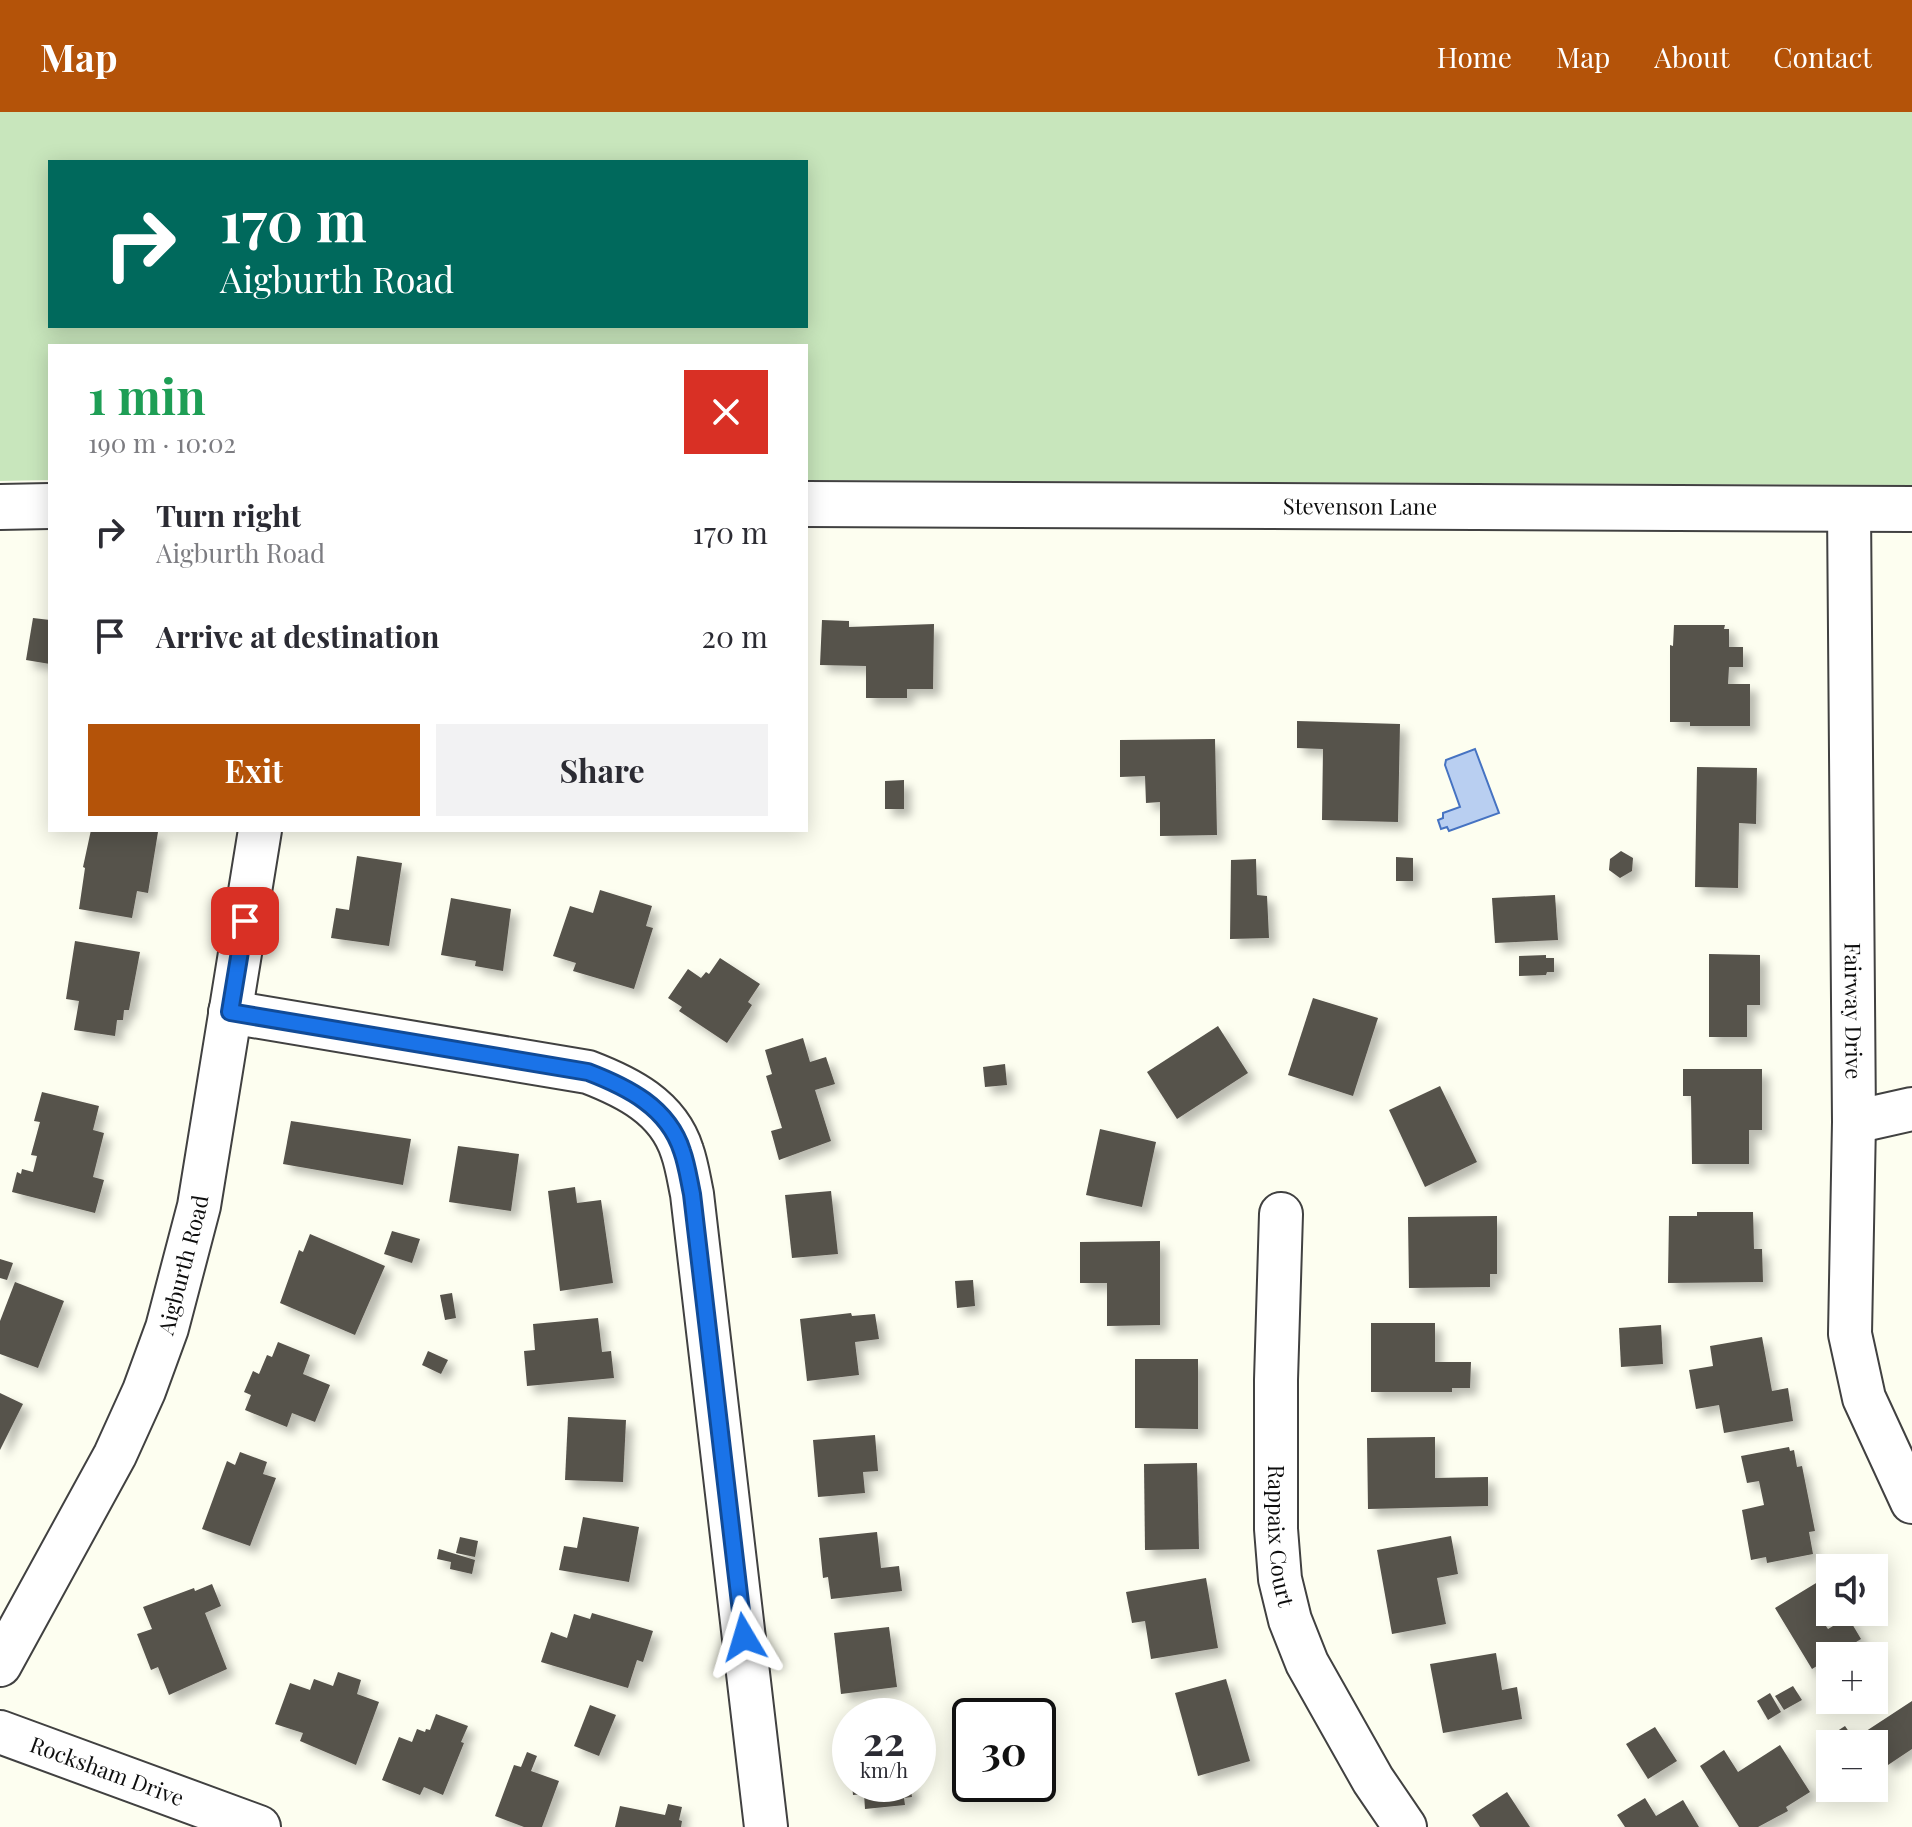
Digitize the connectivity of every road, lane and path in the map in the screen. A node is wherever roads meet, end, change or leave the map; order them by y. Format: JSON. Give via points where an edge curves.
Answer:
{"nodes":[{"id":1,"x":808,"y":504,"type":"edge"},
{"id":2,"x":48,"y":506,"type":"edge"},
{"id":3,"x":0,"y":507,"type":"edge"},
{"id":4,"x":1849,"y":509,"type":"junction"},
{"id":5,"x":1912,"y":509,"type":"edge"},
{"id":6,"x":260,"y":832,"type":"edge"},
{"id":7,"x":230,"y":1012,"type":"junction"},
{"id":8,"x":1912,"y":1109,"type":"edge"},
{"id":9,"x":1854,"y":1122,"type":"junction"},
{"id":10,"x":1281,"y":1214,"type":"dead end"},
{"id":11,"x":1912,"y":1502,"type":"edge"},
{"id":12,"x":0,"y":1665,"type":"edge"},
{"id":13,"x":0,"y":1732,"type":"edge"},
{"id":14,"x":259,"y":1827,"type":"edge"},
{"id":15,"x":766,"y":1827,"type":"edge"},
{"id":16,"x":1405,"y":1827,"type":"edge"}],
"edges":[{"from":1,"to":4,"type":"street","name":"Stevenson Lane"},
{"from":2,"to":3,"type":"street"},
{"from":4,"to":5,"type":"street","name":"Stevenson Lane"},
{"from":4,"to":9,"type":"street","name":"Fairway Drive"},
{"from":6,"to":7,"type":"street","name":"Aigburth Road"},
{"from":7,"to":12,"type":"street","name":"Aigburth Road","via":[[199,1206],[167,1328],[115,1455]]},
{"from":7,"to":15,"type":"street","via":[[588,1072],[627,1087],[661,1114],[681,1148],[692,1194]]},
{"from":8,"to":9,"type":"street"},
{"from":9,"to":11,"type":"street","name":"Fairway Drive","via":[[1850,1334],[1864,1398]]},
{"from":10,"to":16,"type":"street","name":"Rappaix Court","via":[[1276,1380],[1280,1579],[1307,1663]]},
{"from":13,"to":14,"type":"street","name":"Rocksham Drive"}]}
